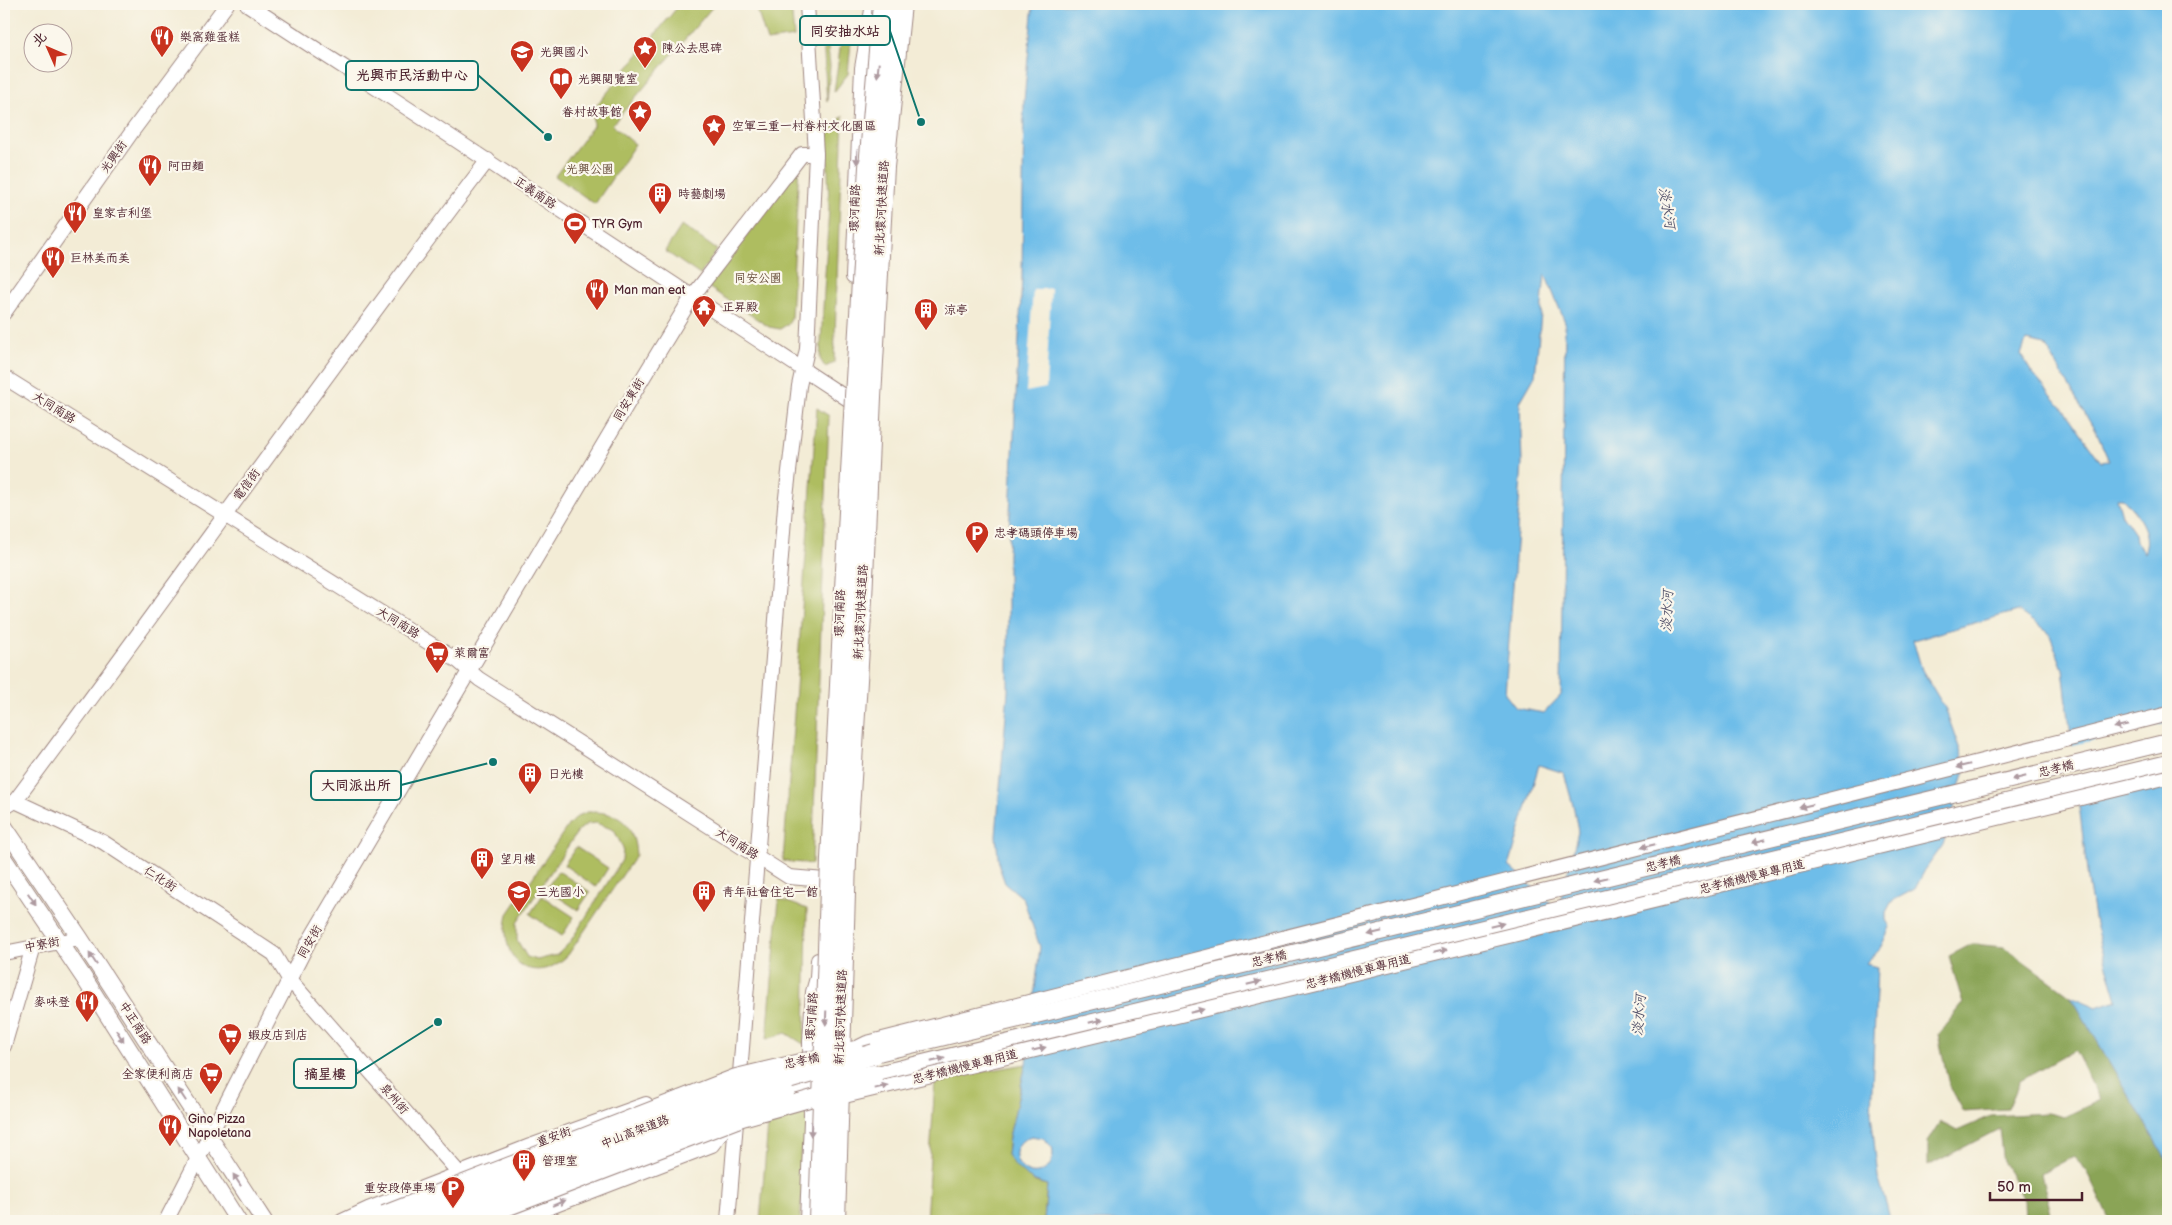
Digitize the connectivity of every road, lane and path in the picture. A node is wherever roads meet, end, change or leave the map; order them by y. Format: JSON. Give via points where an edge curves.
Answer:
{"nodes":[{"id":1,"x":227,"y":4,"type":"edge"},
{"id":2,"x":247,"y":4,"type":"edge"},
{"id":3,"x":806,"y":4,"type":"edge"},
{"id":4,"x":873,"y":4,"type":"edge"},
{"id":5,"x":883,"y":4,"type":"edge"},
{"id":6,"x":901,"y":4,"type":"edge"},
{"id":7,"x":906,"y":4,"type":"edge"},
{"id":8,"x":816,"y":154,"type":"junction"},
{"id":9,"x":488,"y":160,"type":"junction"},
{"id":10,"x":692,"y":297,"type":"junction"},
{"id":11,"x":4,"y":313,"type":"edge"},
{"id":12,"x":802,"y":369,"type":"junction"},
{"id":13,"x":4,"y":377,"type":"edge"},
{"id":14,"x":848,"y":399,"type":"junction"},
{"id":15,"x":872,"y":416,"type":"junction"},
{"id":16,"x":226,"y":514,"type":"junction"},
{"id":17,"x":469,"y":671,"type":"junction"},
{"id":18,"x":2168,"y":714,"type":"edge"},
{"id":19,"x":2168,"y":742,"type":"edge"},
{"id":20,"x":2168,"y":762,"type":"edge"},
{"id":21,"x":2168,"y":777,"type":"edge"},
{"id":22,"x":9,"y":804,"type":"edge"},
{"id":23,"x":4,"y":826,"type":"edge"},
{"id":24,"x":756,"y":856,"type":"junction"},
{"id":25,"x":4,"y":860,"type":"edge"},
{"id":26,"x":821,"y":879,"type":"junction"},
{"id":27,"x":846,"y":881,"type":"junction"},
{"id":28,"x":80,"y":938,"type":"junction"},
{"id":29,"x":60,"y":942,"type":"junction"},
{"id":30,"x":33,"y":947,"type":"junction"},
{"id":31,"x":4,"y":953,"type":"edge"},
{"id":32,"x":289,"y":979,"type":"junction"},
{"id":33,"x":4,"y":1046,"type":"edge"},
{"id":34,"x":855,"y":1049,"type":"junction"},
{"id":35,"x":874,"y":1054,"type":"junction"},
{"id":36,"x":844,"y":1074,"type":"junction"},
{"id":37,"x":873,"y":1075,"type":"junction"},
{"id":38,"x":810,"y":1080,"type":"junction"},
{"id":39,"x":739,"y":1089,"type":"junction"},
{"id":40,"x":638,"y":1106,"type":"junction"},
{"id":41,"x":737,"y":1111,"type":"junction"},
{"id":42,"x":646,"y":1125,"type":"junction"},
{"id":43,"x":208,"y":1136,"type":"junction"},
{"id":44,"x":652,"y":1144,"type":"junction"},
{"id":45,"x":199,"y":1159,"type":"junction"},
{"id":46,"x":660,"y":1164,"type":"junction"},
{"id":47,"x":460,"y":1174,"type":"junction"},
{"id":48,"x":556,"y":1188,"type":"junction"},
{"id":49,"x":392,"y":1217,"type":"edge"},
{"id":50,"x":263,"y":1219,"type":"edge"},
{"id":51,"x":166,"y":1221,"type":"edge"},
{"id":52,"x":238,"y":1221,"type":"edge"},
{"id":53,"x":342,"y":1221,"type":"edge"},
{"id":54,"x":364,"y":1221,"type":"edge"},
{"id":55,"x":404,"y":1221,"type":"edge"},
{"id":56,"x":441,"y":1221,"type":"edge"},
{"id":57,"x":449,"y":1221,"type":"edge"},
{"id":58,"x":472,"y":1221,"type":"edge"},
{"id":59,"x":514,"y":1221,"type":"edge"},
{"id":60,"x":728,"y":1221,"type":"edge"},
{"id":61,"x":808,"y":1221,"type":"edge"},
{"id":62,"x":818,"y":1221,"type":"edge"},
{"id":63,"x":835,"y":1221,"type":"edge"},
{"id":64,"x":840,"y":1221,"type":"edge"}],
"edges":[{"from":1,"to":11,"type":"street","name":"光興街"},
{"from":2,"to":9,"type":"street","name":"正義南路"},
{"from":3,"to":8,"type":"street"},
{"from":4,"to":14,"type":"street","name":"環河南路","one_way":true,"via":[[862,68]]},
{"from":5,"to":62,"type":"highway","name":"新北環河快速道路","one_way":true,"bridge":true,"via":[[855,396],[831,860]]},
{"from":6,"to":63,"type":"highway","name":"新北環河快速道路","bridge":true,"via":[[884,167],[872,378],[846,860]]},
{"from":7,"to":15,"type":"street","via":[[885,189]]},
{"from":8,"to":10,"type":"street","name":"同安東街","via":[[802,154]]},
{"from":8,"to":12,"type":"street","via":[[807,349]]},
{"from":9,"to":10,"type":"street","name":"正義南路"},
{"from":9,"to":16,"type":"street","name":"電信街"},
{"from":10,"to":12,"type":"street","name":"正義南路"},
{"from":10,"to":17,"type":"street","name":"同安東街"},
{"from":12,"to":14,"type":"street","name":"正義南路"},
{"from":12,"to":24,"type":"street","via":[[785,506]]},
{"from":13,"to":16,"type":"street","name":"大同南路"},
{"from":14,"to":15,"type":"street","name":"正義南路"},
{"from":14,"to":26,"type":"street","name":"環河南路","via":[[840,636]]},
{"from":15,"to":27,"type":"street"},
{"from":16,"to":17,"type":"street","name":"大同南路"},
{"from":16,"to":22,"type":"street","name":"電信街","via":[[116,666]]},
{"from":17,"to":24,"type":"street","name":"大同南路"},
{"from":17,"to":32,"type":"street","name":"同安街"},
{"from":18,"to":34,"type":"street","one_way":true,"via":[[867,1043]]},
{"from":19,"to":35,"type":"main road","name":"忠孝橋","one_way":true},
{"from":37,"to":20,"type":"main road","name":"忠孝橋","one_way":true},
{"from":48,"to":21,"type":"street","name":"忠孝橋機慢車專用道","one_way":true,"bridge":true,"via":[[582,1187],[740,1126],[857,1093]]},
{"from":22,"to":32,"type":"street","name":"仁化街","via":[[103,842],[274,954]]},
{"from":23,"to":28,"type":"main road","name":"中正南路"},
{"from":24,"to":26,"type":"street","name":"大同南路","via":[[789,877]]},
{"from":24,"to":39,"type":"street"},
{"from":25,"to":29,"type":"main road","name":"中正南路","one_way":true},
{"from":26,"to":27,"type":"street","name":"大同南路"},
{"from":26,"to":38,"type":"street","name":"環河南路"},
{"from":27,"to":36,"type":"street","via":[[842,1019]]},
{"from":28,"to":29,"type":"street","name":"中寮街"},
{"from":43,"to":28,"type":"main road","name":"中正南路","one_way":true},
{"from":29,"to":30,"type":"street","name":"中寮街"},
{"from":29,"to":45,"type":"main road","name":"中正南路","one_way":true},
{"from":30,"to":31,"type":"street","name":"中寮街"},
{"from":30,"to":33,"type":"street"},
{"from":32,"to":43,"type":"street","name":"同安街"},
{"from":32,"to":47,"type":"street","name":"泉州街"},
{"from":34,"to":35,"type":"main road","name":"忠孝橋","bridge":true},
{"from":34,"to":49,"type":"main road","name":"忠孝橋","bridge":true,"via":[[736,1077]]},
{"from":35,"to":49,"type":"highway","name":"中山高架道路","bridge":true,"via":[[723,1098]]},
{"from":36,"to":38,"type":"street","name":"重安街"},
{"from":36,"to":64,"type":"street"},
{"from":37,"to":48,"type":"main road","name":"忠孝橋","bridge":true,"via":[[835,1092],[742,1118]]},
{"from":37,"to":56,"type":"highway","name":"中山高架道路","bridge":true,"via":[[784,1093],[724,1112]]},
{"from":38,"to":39,"type":"street","name":"重安街","via":[[783,1076]]},
{"from":38,"to":41,"type":"street","name":"重安街","via":[[789,1095]]},
{"from":38,"to":61,"type":"street","name":"環河南路","one_way":true},
{"from":39,"to":40,"type":"street","name":"重安街","via":[[719,1077]]},
{"from":39,"to":41,"type":"street"},
{"from":39,"to":42,"type":"street","name":"重安街"},
{"from":40,"to":42,"type":"street"},
{"from":40,"to":47,"type":"street","name":"重安街"},
{"from":41,"to":44,"type":"street","name":"重安街"},
{"from":41,"to":46,"type":"street","via":[[712,1144]]},
{"from":41,"to":60,"type":"street"},
{"from":42,"to":44,"type":"street"},
{"from":42,"to":55,"type":"street","name":"重安街"},
{"from":43,"to":45,"type":"street","name":"同安街"},
{"from":50,"to":43,"type":"main road","name":"中正南路","one_way":true},
{"from":44,"to":46,"type":"street"},
{"from":44,"to":57,"type":"street","name":"重安街"},
{"from":45,"to":51,"type":"street","name":"同安街"},
{"from":45,"to":52,"type":"main road","name":"中正南路"},
{"from":59,"to":46,"type":"street","one_way":true},
{"from":47,"to":53,"type":"street","name":"重安街"},
{"from":48,"to":58,"type":"main road","name":"忠孝橋","bridge":true},
{"from":49,"to":54,"type":"main road","name":"忠孝橋"}]}
